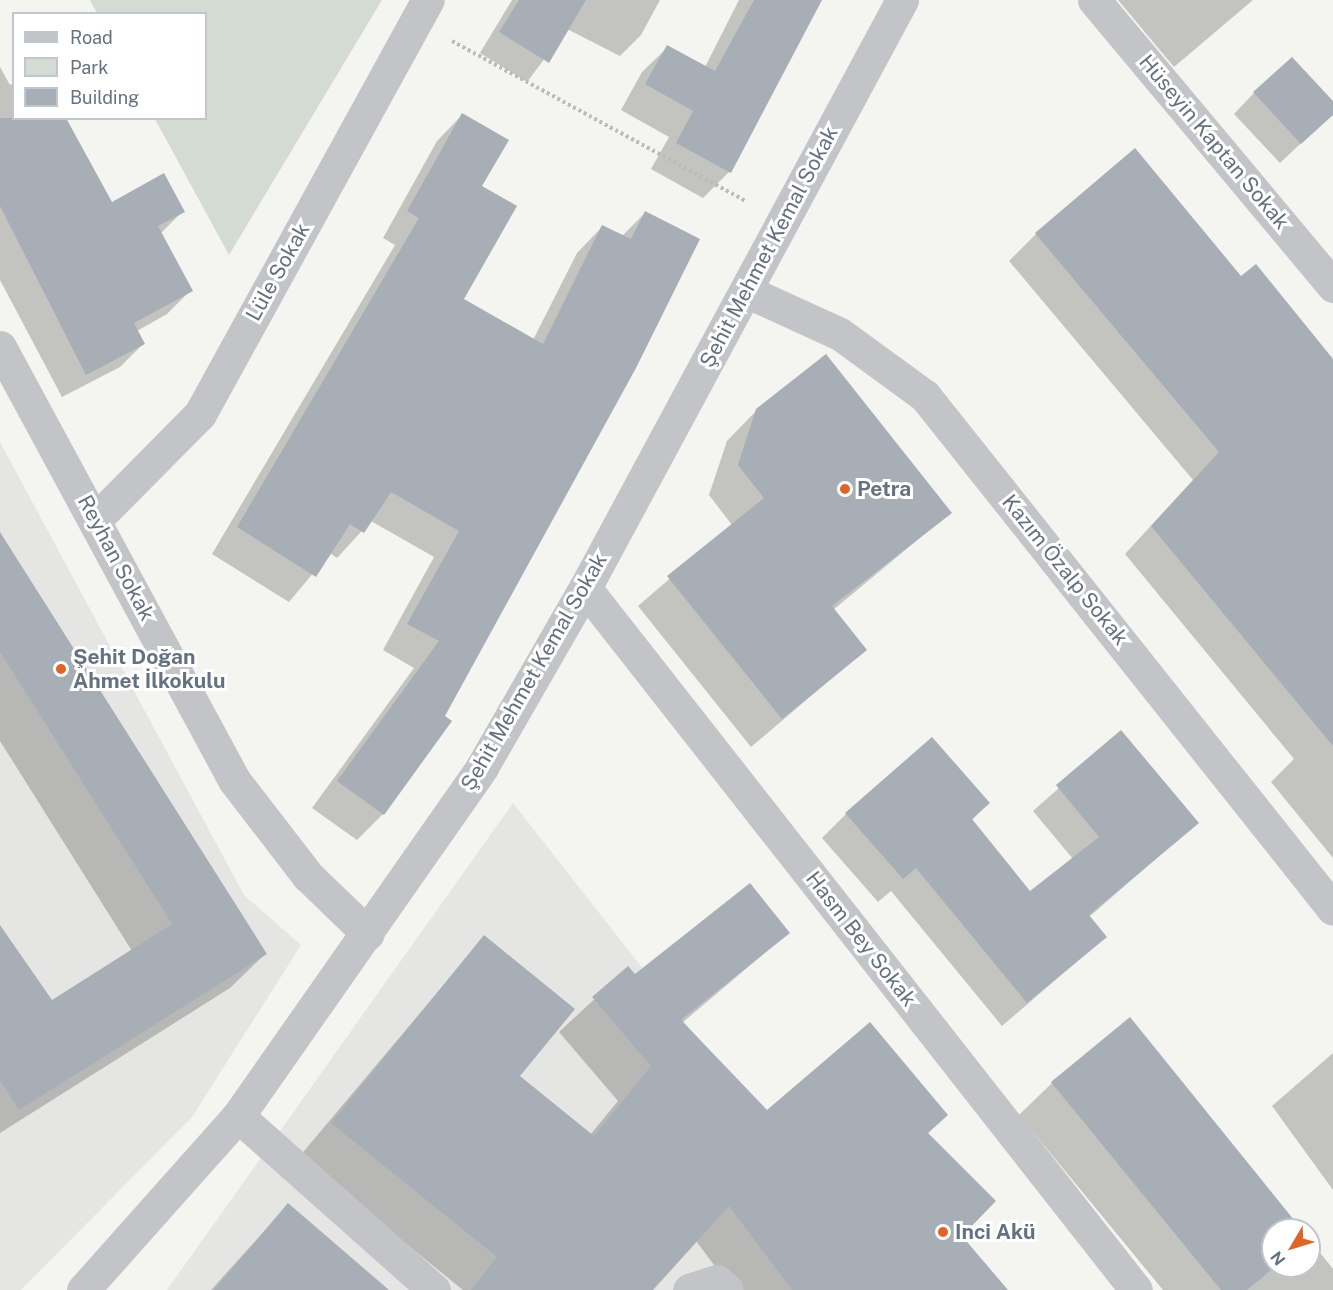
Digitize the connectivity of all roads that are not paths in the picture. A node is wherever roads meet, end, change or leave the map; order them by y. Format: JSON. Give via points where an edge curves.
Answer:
{"nodes":[{"id":1,"x":902,"y":0,"type":"edge"},
{"id":2,"x":1094,"y":0,"type":"edge"},
{"id":3,"x":422,"y":11,"type":"edge"},
{"id":4,"x":1333,"y":286,"type":"edge"},
{"id":5,"x":746,"y":291,"type":"junction"},
{"id":6,"x":0,"y":347,"type":"edge"},
{"id":7,"x":96,"y":519,"type":"junction"},
{"id":8,"x":585,"y":588,"type":"junction"},
{"id":9,"x":1333,"y":909,"type":"edge"},
{"id":10,"x":368,"y":934,"type":"junction"},
{"id":11,"x":238,"y":1116,"type":"junction"},
{"id":12,"x":83,"y":1290,"type":"edge"},
{"id":13,"x":434,"y":1290,"type":"edge"},
{"id":14,"x":689,"y":1290,"type":"edge"},
{"id":15,"x":727,"y":1290,"type":"edge"},
{"id":16,"x":1136,"y":1290,"type":"edge"}],
"edges":[{"from":1,"to":5,"type":"street","name":"Şehit Mehmet Kemal Sokak"},
{"from":2,"to":4,"type":"street","name":"Hüseyin Kaptan Sokak"},
{"from":3,"to":7,"type":"street","name":"Lüle Sokak","via":[[200,414]]},
{"from":5,"to":8,"type":"street","name":"Şehit Mehmet Kemal Sokak"},
{"from":5,"to":9,"type":"street","name":"Kazım Özalp Sokak","via":[[840,334],[925,396]]},
{"from":6,"to":7,"type":"street","name":"Reyhan Sokak"},
{"from":7,"to":10,"type":"street","name":"Reyhan Sokak","via":[[234,780],[308,876]]},
{"from":8,"to":10,"type":"street","name":"Şehit Mehmet Kemal Sokak","via":[[482,767]]},
{"from":8,"to":16,"type":"street","name":"Hasm Bey Sokak"},
{"from":10,"to":11,"type":"street","name":"Şehit Mehmet Kemal Sokak"},
{"from":11,"to":12,"type":"street","name":"Şehit Mehmet Kemal Sokak"},
{"from":11,"to":13,"type":"street"},
{"from":14,"to":15,"type":"street","via":[[717,1281]]}]}
